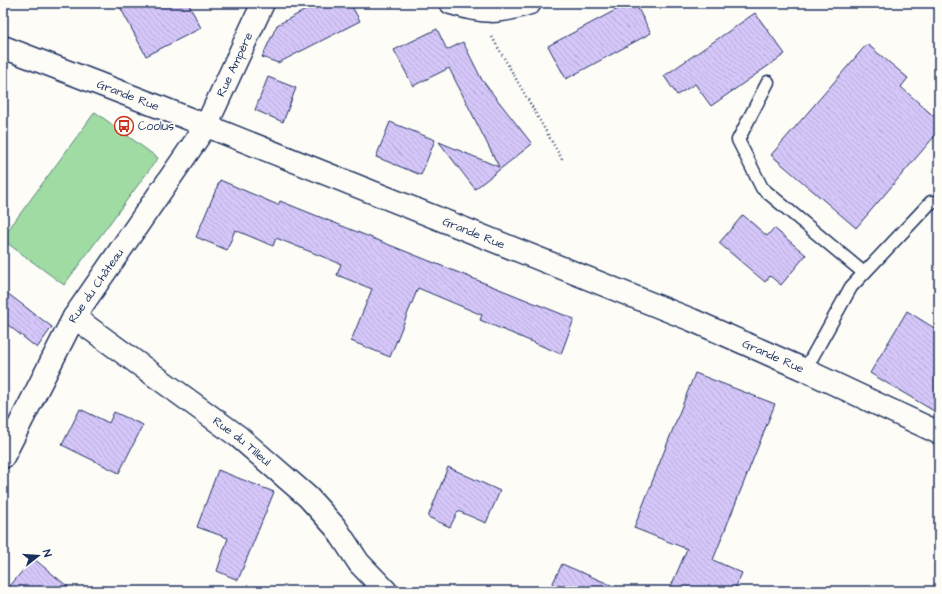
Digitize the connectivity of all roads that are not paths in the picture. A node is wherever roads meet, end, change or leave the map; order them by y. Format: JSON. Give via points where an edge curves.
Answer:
{"nodes":[{"id":1,"x":263,"y":3,"type":"edge"},
{"id":2,"x":451,"y":3,"type":"edge"},
{"id":3,"x":530,"y":3,"type":"edge"},
{"id":4,"x":3,"y":47,"type":"edge"},
{"id":5,"x":768,"y":82,"type":"dead end"},
{"id":6,"x":206,"y":126,"type":"junction"},
{"id":7,"x":939,"y":202,"type":"edge"},
{"id":8,"x":864,"y":273,"type":"junction"},
{"id":9,"x":74,"y":317,"type":"junction"},
{"id":10,"x":805,"y":370,"type":"junction"},
{"id":11,"x":939,"y":433,"type":"edge"},
{"id":12,"x":3,"y":457,"type":"edge"},
{"id":13,"x":386,"y":591,"type":"edge"}],
"edges":[{"from":1,"to":6,"type":"street","name":"Rue Ampère"},
{"from":2,"to":3,"type":"street","via":[[476,11],[494,12]]},
{"from":4,"to":6,"type":"street","name":"Grande Rue"},
{"from":5,"to":8,"type":"lane","via":[[738,140],[762,188]]},
{"from":6,"to":9,"type":"street","name":"Rue du Château"},
{"from":6,"to":10,"type":"street","name":"Grande Rue","via":[[692,320]]},
{"from":7,"to":8,"type":"lane","via":[[931,202]]},
{"from":8,"to":10,"type":"lane","via":[[851,287]]},
{"from":9,"to":12,"type":"street","name":"Rue du Château"},
{"from":9,"to":13,"type":"street","name":"Rue du Tilleul","via":[[239,437],[308,497],[336,528],[359,563]]},
{"from":10,"to":11,"type":"street","name":"Grande Rue"}]}
